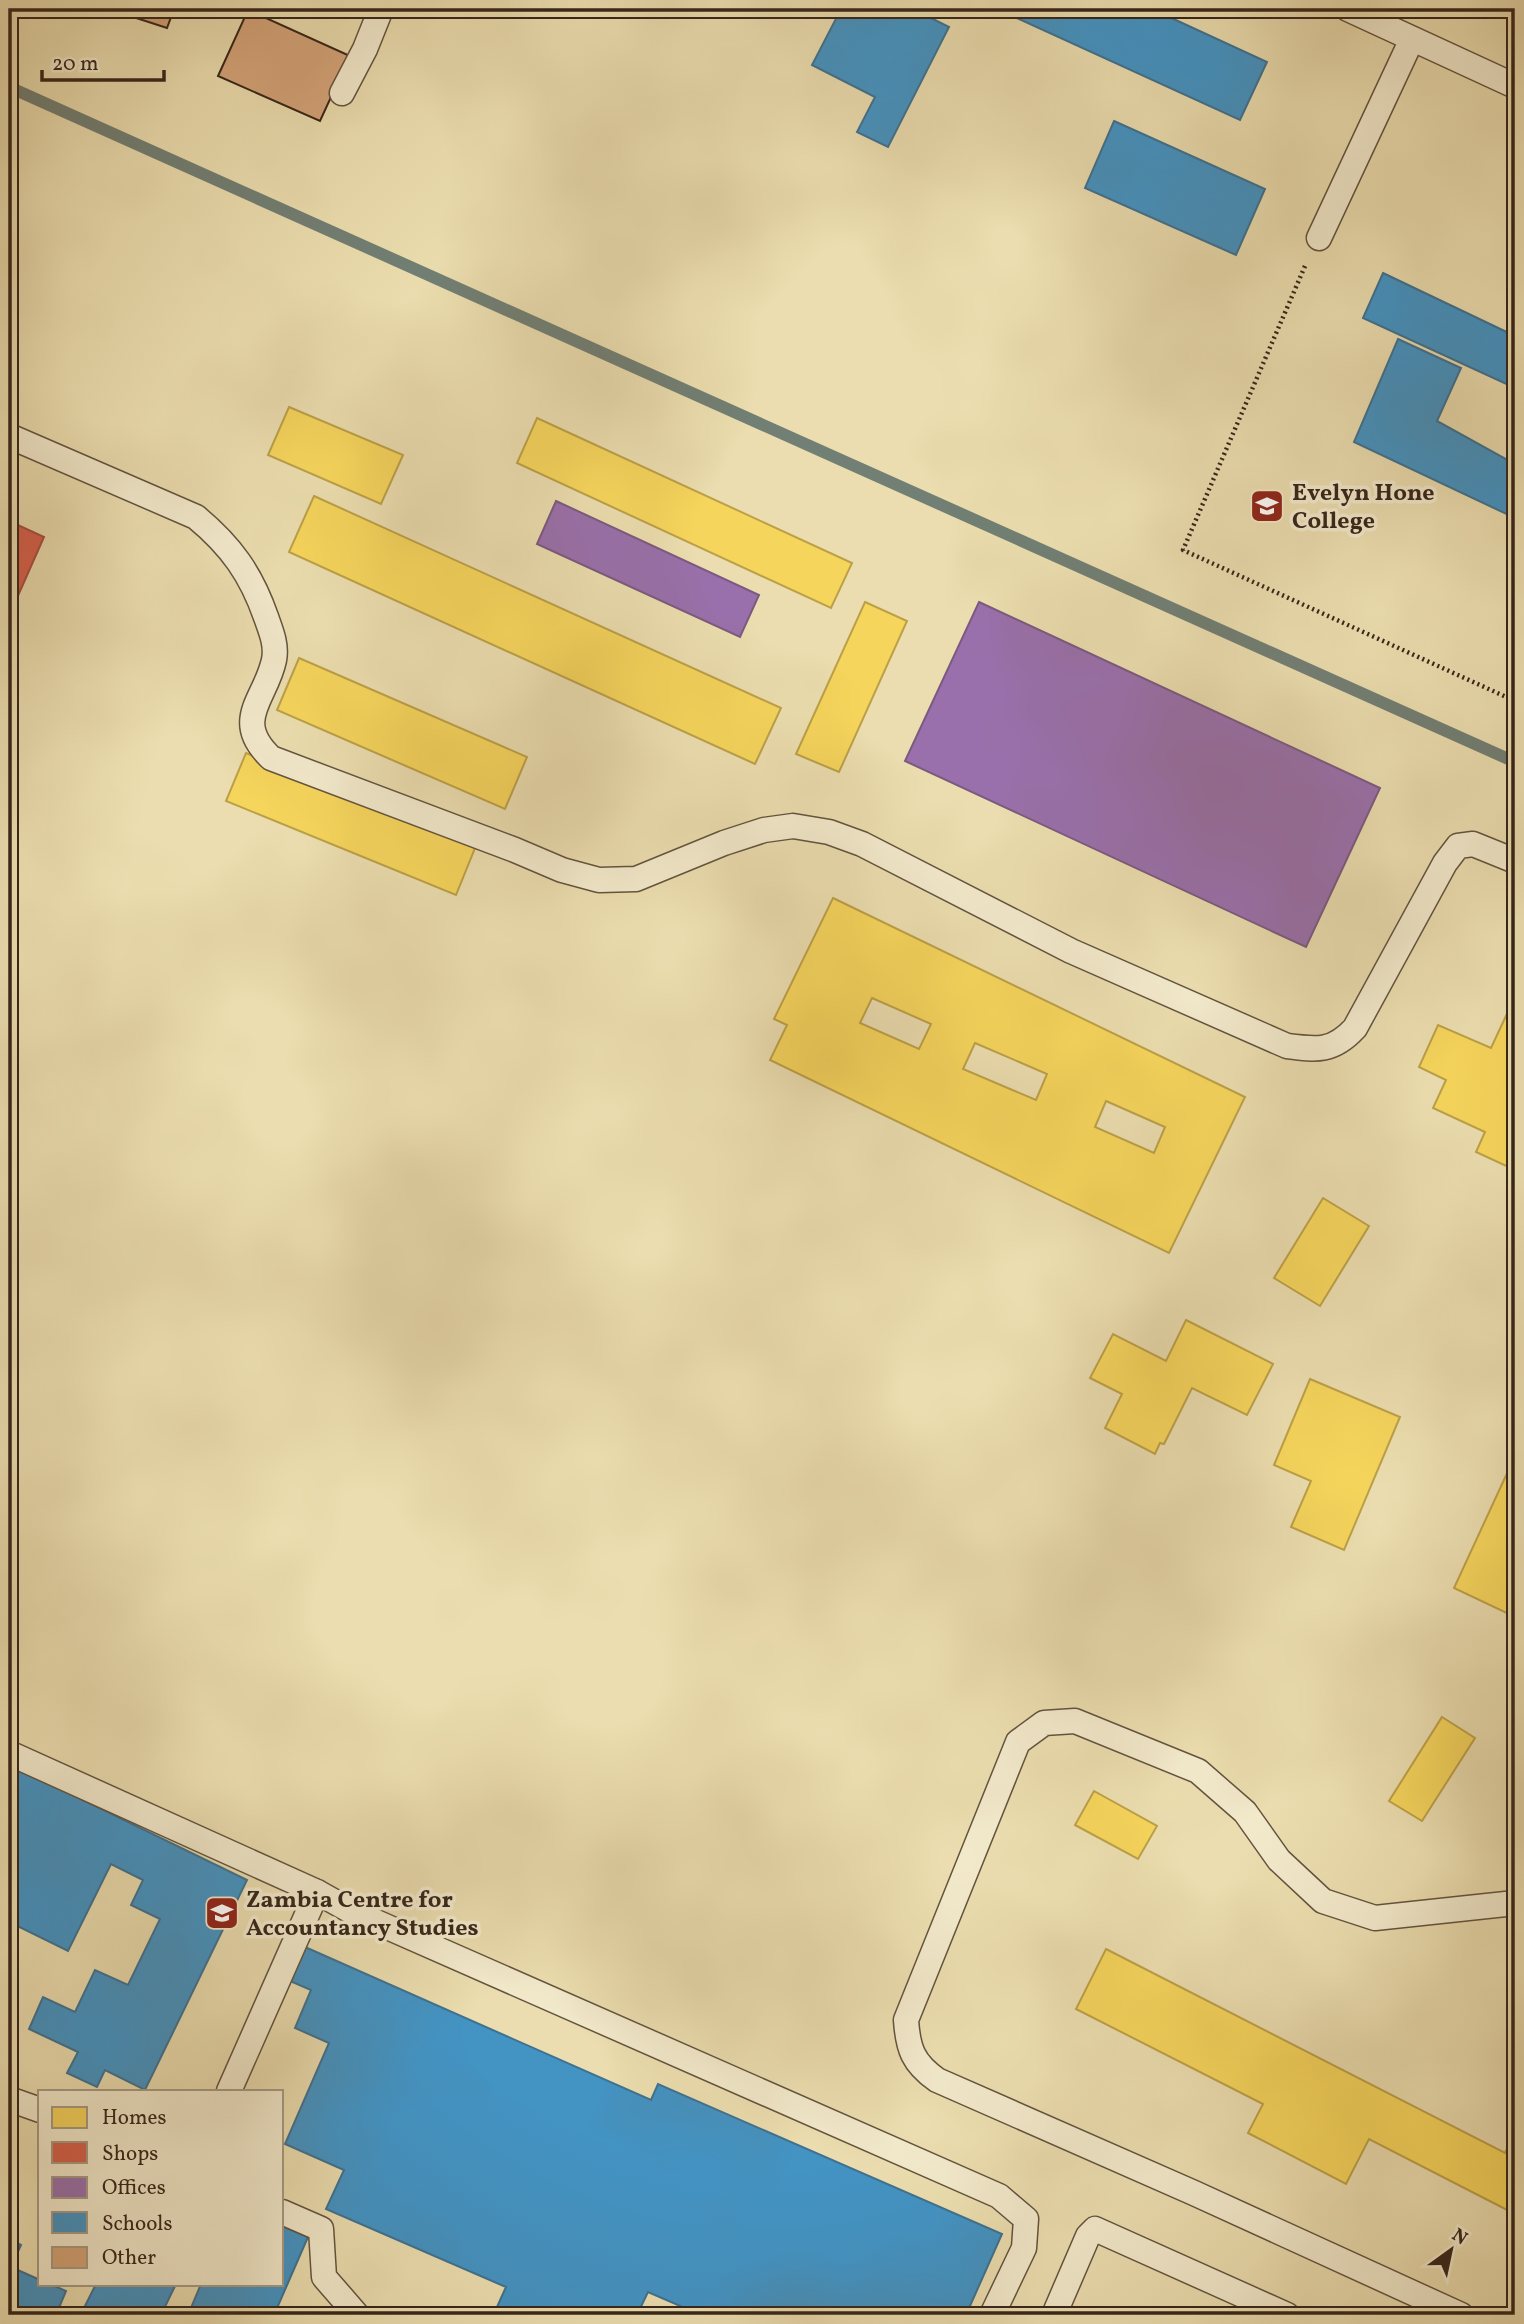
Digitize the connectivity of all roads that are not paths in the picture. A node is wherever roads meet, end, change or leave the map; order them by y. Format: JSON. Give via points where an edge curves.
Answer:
{"nodes":[{"id":1,"x":381,"y":9,"type":"edge"},
{"id":2,"x":1348,"y":9,"type":"edge"},
{"id":3,"x":1412,"y":39,"type":"junction"},
{"id":4,"x":1515,"y":86,"type":"edge"},
{"id":5,"x":342,"y":93,"type":"dead end"},
{"id":6,"x":1319,"y":237,"type":"road end"},
{"id":7,"x":9,"y":436,"type":"edge"},
{"id":8,"x":1515,"y":861,"type":"edge"},
{"id":9,"x":9,"y":1753,"type":"edge"},
{"id":10,"x":317,"y":1892,"type":"junction"},
{"id":11,"x":1515,"y":1903,"type":"edge"},
{"id":12,"x":229,"y":2090,"type":"edge"},
{"id":13,"x":9,"y":2099,"type":"edge"},
{"id":14,"x":38,"y":2109,"type":"edge"},
{"id":15,"x":284,"y":2212,"type":"edge"},
{"id":16,"x":357,"y":2315,"type":"edge"},
{"id":17,"x":992,"y":2315,"type":"edge"},
{"id":18,"x":1054,"y":2315,"type":"edge"},
{"id":19,"x":1287,"y":2315,"type":"edge"},
{"id":20,"x":1461,"y":2315,"type":"edge"}],
"edges":[{"from":1,"to":5,"type":"lane"},
{"from":2,"to":3,"type":"lane"},
{"from":3,"to":4,"type":"lane"},
{"from":3,"to":6,"type":"lane"},
{"from":7,"to":8,"type":"lane","via":[[196,517],[233,552],[256,588],[274,640],[274,660],[253,721],[254,736],[271,758],[562,870],[598,880],[636,879],[764,830],[793,826],[829,832],[862,844],[1084,956],[1287,1045],[1320,1049],[1345,1039],[1355,1028],[1458,846],[1473,844]]},
{"from":9,"to":10,"type":"lane"},
{"from":10,"to":12,"type":"lane"},
{"from":10,"to":17,"type":"lane","via":[[351,1911],[999,2196],[1026,2219],[1024,2248]]},
{"from":11,"to":20,"type":"lane","via":[[1375,1918],[1323,1901],[1279,1860],[1245,1812],[1198,1772],[1075,1721],[1044,1723],[1018,1742],[906,2020],[912,2054],[920,2068],[937,2080]]},
{"from":13,"to":14,"type":"lane"},
{"from":15,"to":16,"type":"lane","via":[[321,2229],[324,2277]]},
{"from":18,"to":19,"type":"lane","via":[[1095,2229]]}]}
